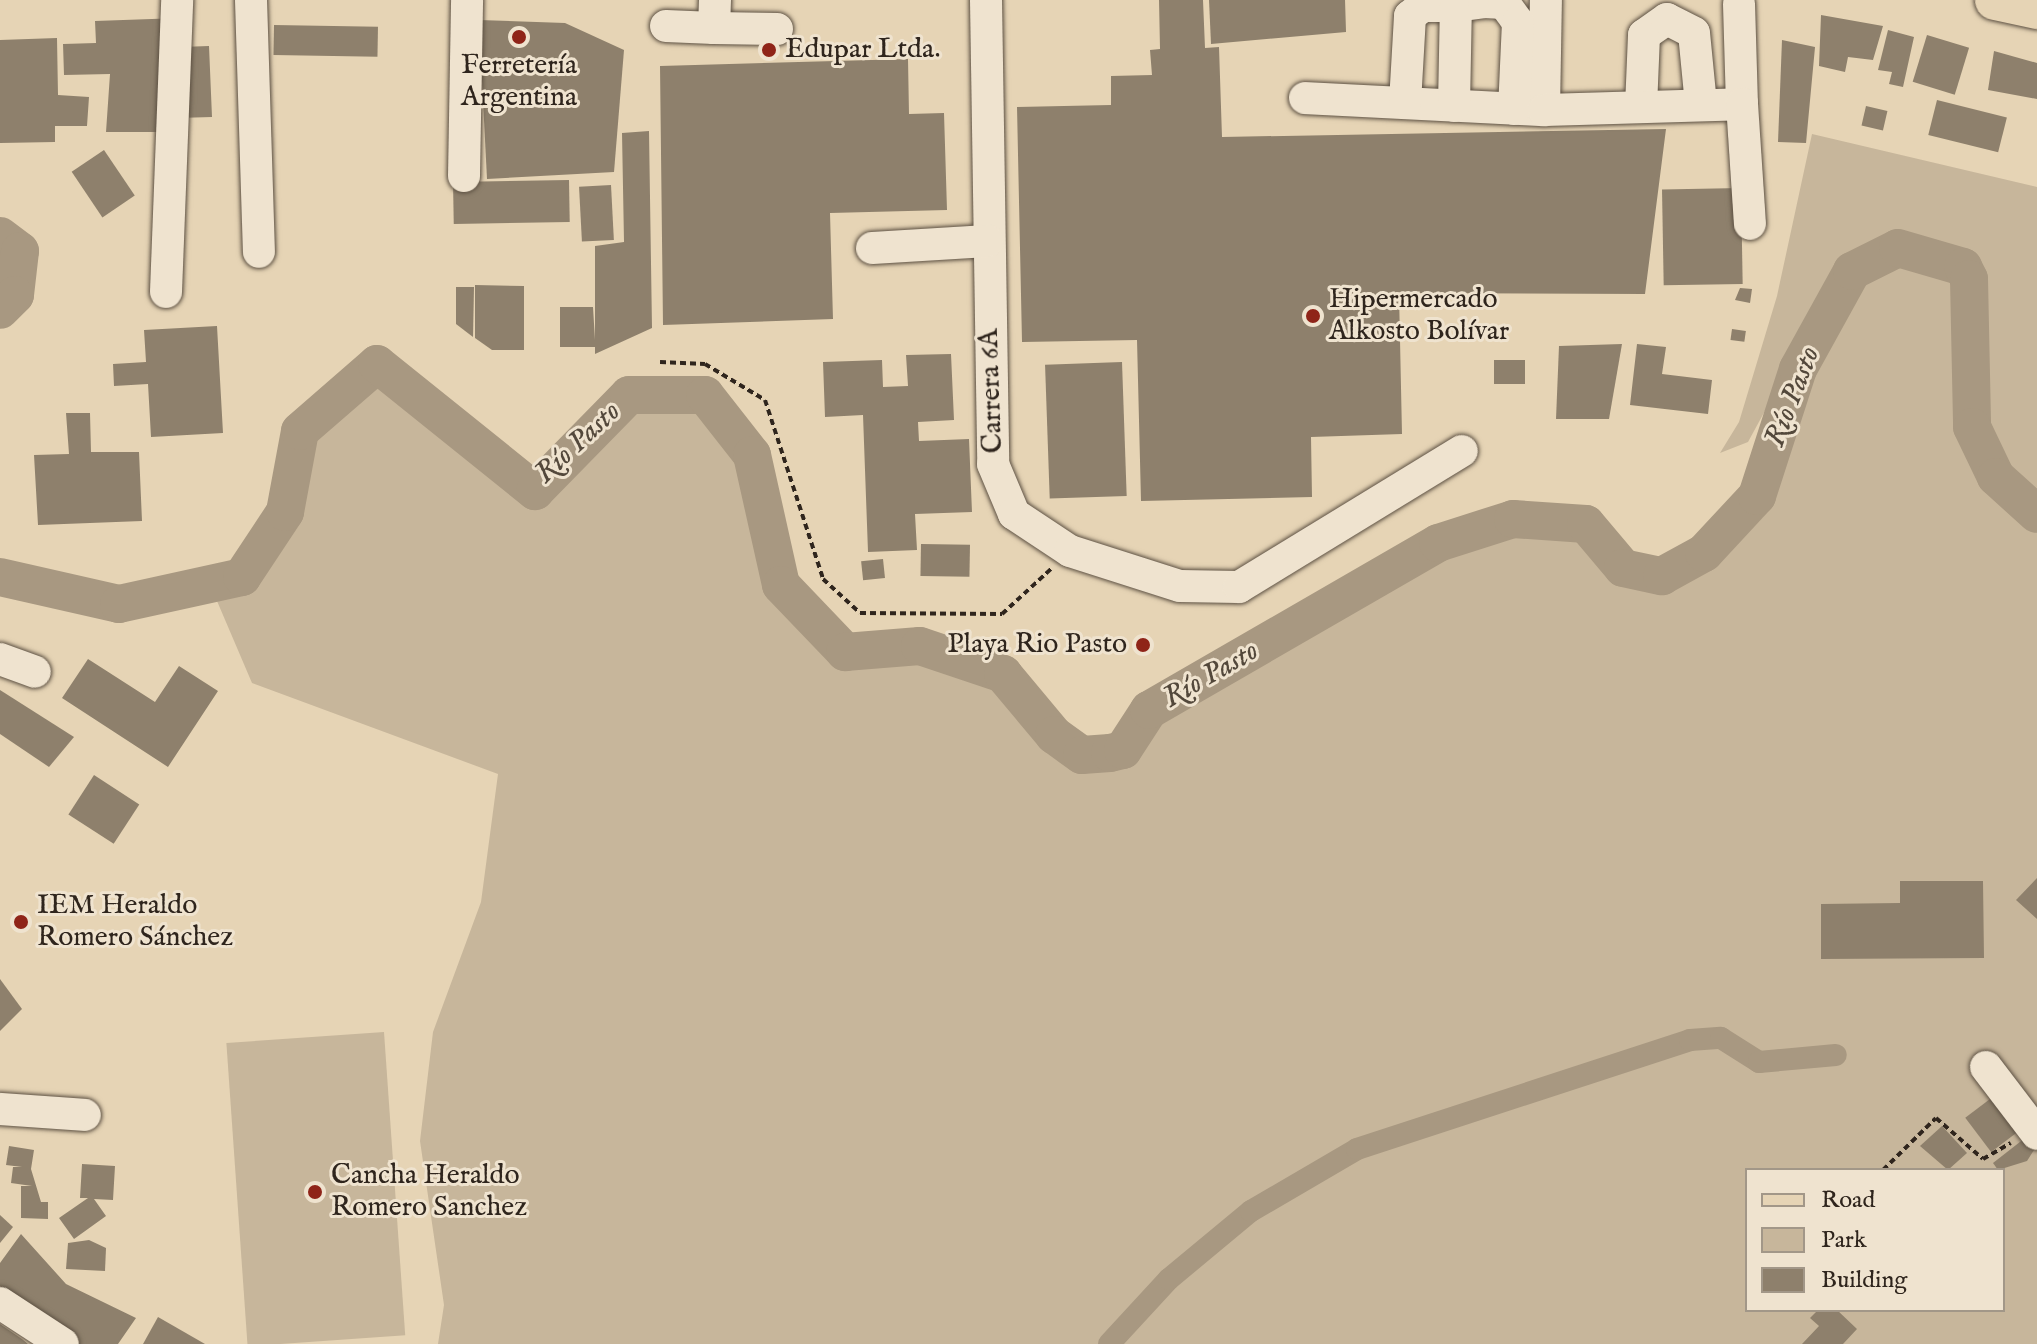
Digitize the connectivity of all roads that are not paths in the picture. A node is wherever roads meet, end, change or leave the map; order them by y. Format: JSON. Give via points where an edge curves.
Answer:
{"nodes":[{"id":1,"x":177,"y":0,"type":"edge"},
{"id":2,"x":251,"y":0,"type":"edge"},
{"id":3,"x":467,"y":0,"type":"edge"},
{"id":4,"x":986,"y":0,"type":"edge"},
{"id":5,"x":1546,"y":0,"type":"edge"},
{"id":6,"x":1995,"y":0,"type":"edge"},
{"id":7,"x":1739,"y":4,"type":"dead end"},
{"id":8,"x":1456,"y":6,"type":"junction"},
{"id":9,"x":2037,"y":9,"type":"edge"},
{"id":10,"x":714,"y":14,"type":"edge"},
{"id":11,"x":666,"y":26,"type":"dead end"},
{"id":12,"x":777,"y":29,"type":"dead end"},
{"id":13,"x":1305,"y":98,"type":"dead end"},
{"id":14,"x":1405,"y":103,"type":"junction"},
{"id":15,"x":1742,"y":104,"type":"junction"},
{"id":16,"x":1701,"y":105,"type":"junction"},
{"id":17,"x":1454,"y":106,"type":"junction"},
{"id":18,"x":1641,"y":107,"type":"junction"},
{"id":19,"x":1529,"y":110,"type":"junction"},
{"id":20,"x":464,"y":176,"type":"dead end"},
{"id":21,"x":1750,"y":224,"type":"dead end"},
{"id":22,"x":988,"y":241,"type":"junction"},
{"id":23,"x":872,"y":248,"type":"dead end"},
{"id":24,"x":259,"y":252,"type":"dead end"},
{"id":25,"x":166,"y":292,"type":"dead end"},
{"id":26,"x":1462,"y":451,"type":"dead end"},
{"id":27,"x":0,"y":659,"type":"edge"},
{"id":28,"x":35,"y":672,"type":"dead end"},
{"id":29,"x":1986,"y":1067,"type":"dead end"},
{"id":30,"x":0,"y":1109,"type":"edge"},
{"id":31,"x":85,"y":1115,"type":"dead end"},
{"id":32,"x":2034,"y":1130,"type":"edge"},
{"id":33,"x":0,"y":1303,"type":"edge"},
{"id":34,"x":63,"y":1344,"type":"edge"}],
"edges":[{"from":1,"to":25,"type":"street"},
{"from":2,"to":24,"type":"street"},
{"from":3,"to":20,"type":"street"},
{"from":4,"to":22,"type":"street","name":"Carrera 6A"},
{"from":5,"to":19,"type":"street"},
{"from":6,"to":9,"type":"main road"},
{"from":7,"to":15,"type":"street"},
{"from":8,"to":14,"type":"street","via":[[1423,6],[1410,16]]},
{"from":8,"to":17,"type":"street"},
{"from":8,"to":19,"type":"street","via":[[1504,3],[1515,11]]},
{"from":10,"to":11,"type":"street"},
{"from":10,"to":12,"type":"street"},
{"from":13,"to":14,"type":"street"},
{"from":14,"to":17,"type":"street"},
{"from":15,"to":16,"type":"street"},
{"from":15,"to":21,"type":"street"},
{"from":16,"to":18,"type":"street"},
{"from":16,"to":18,"type":"street","via":[[1694,33],[1667,19],[1644,35]]},
{"from":17,"to":19,"type":"street"},
{"from":18,"to":19,"type":"street"},
{"from":22,"to":23,"type":"street"},
{"from":22,"to":26,"type":"street","name":"Carrera 6A","via":[[993,464],[1014,514],[1070,551],[1180,586],[1239,587]]},
{"from":27,"to":28,"type":"street"},
{"from":29,"to":32,"type":"street"},
{"from":30,"to":31,"type":"street"},
{"from":33,"to":34,"type":"street"}]}
